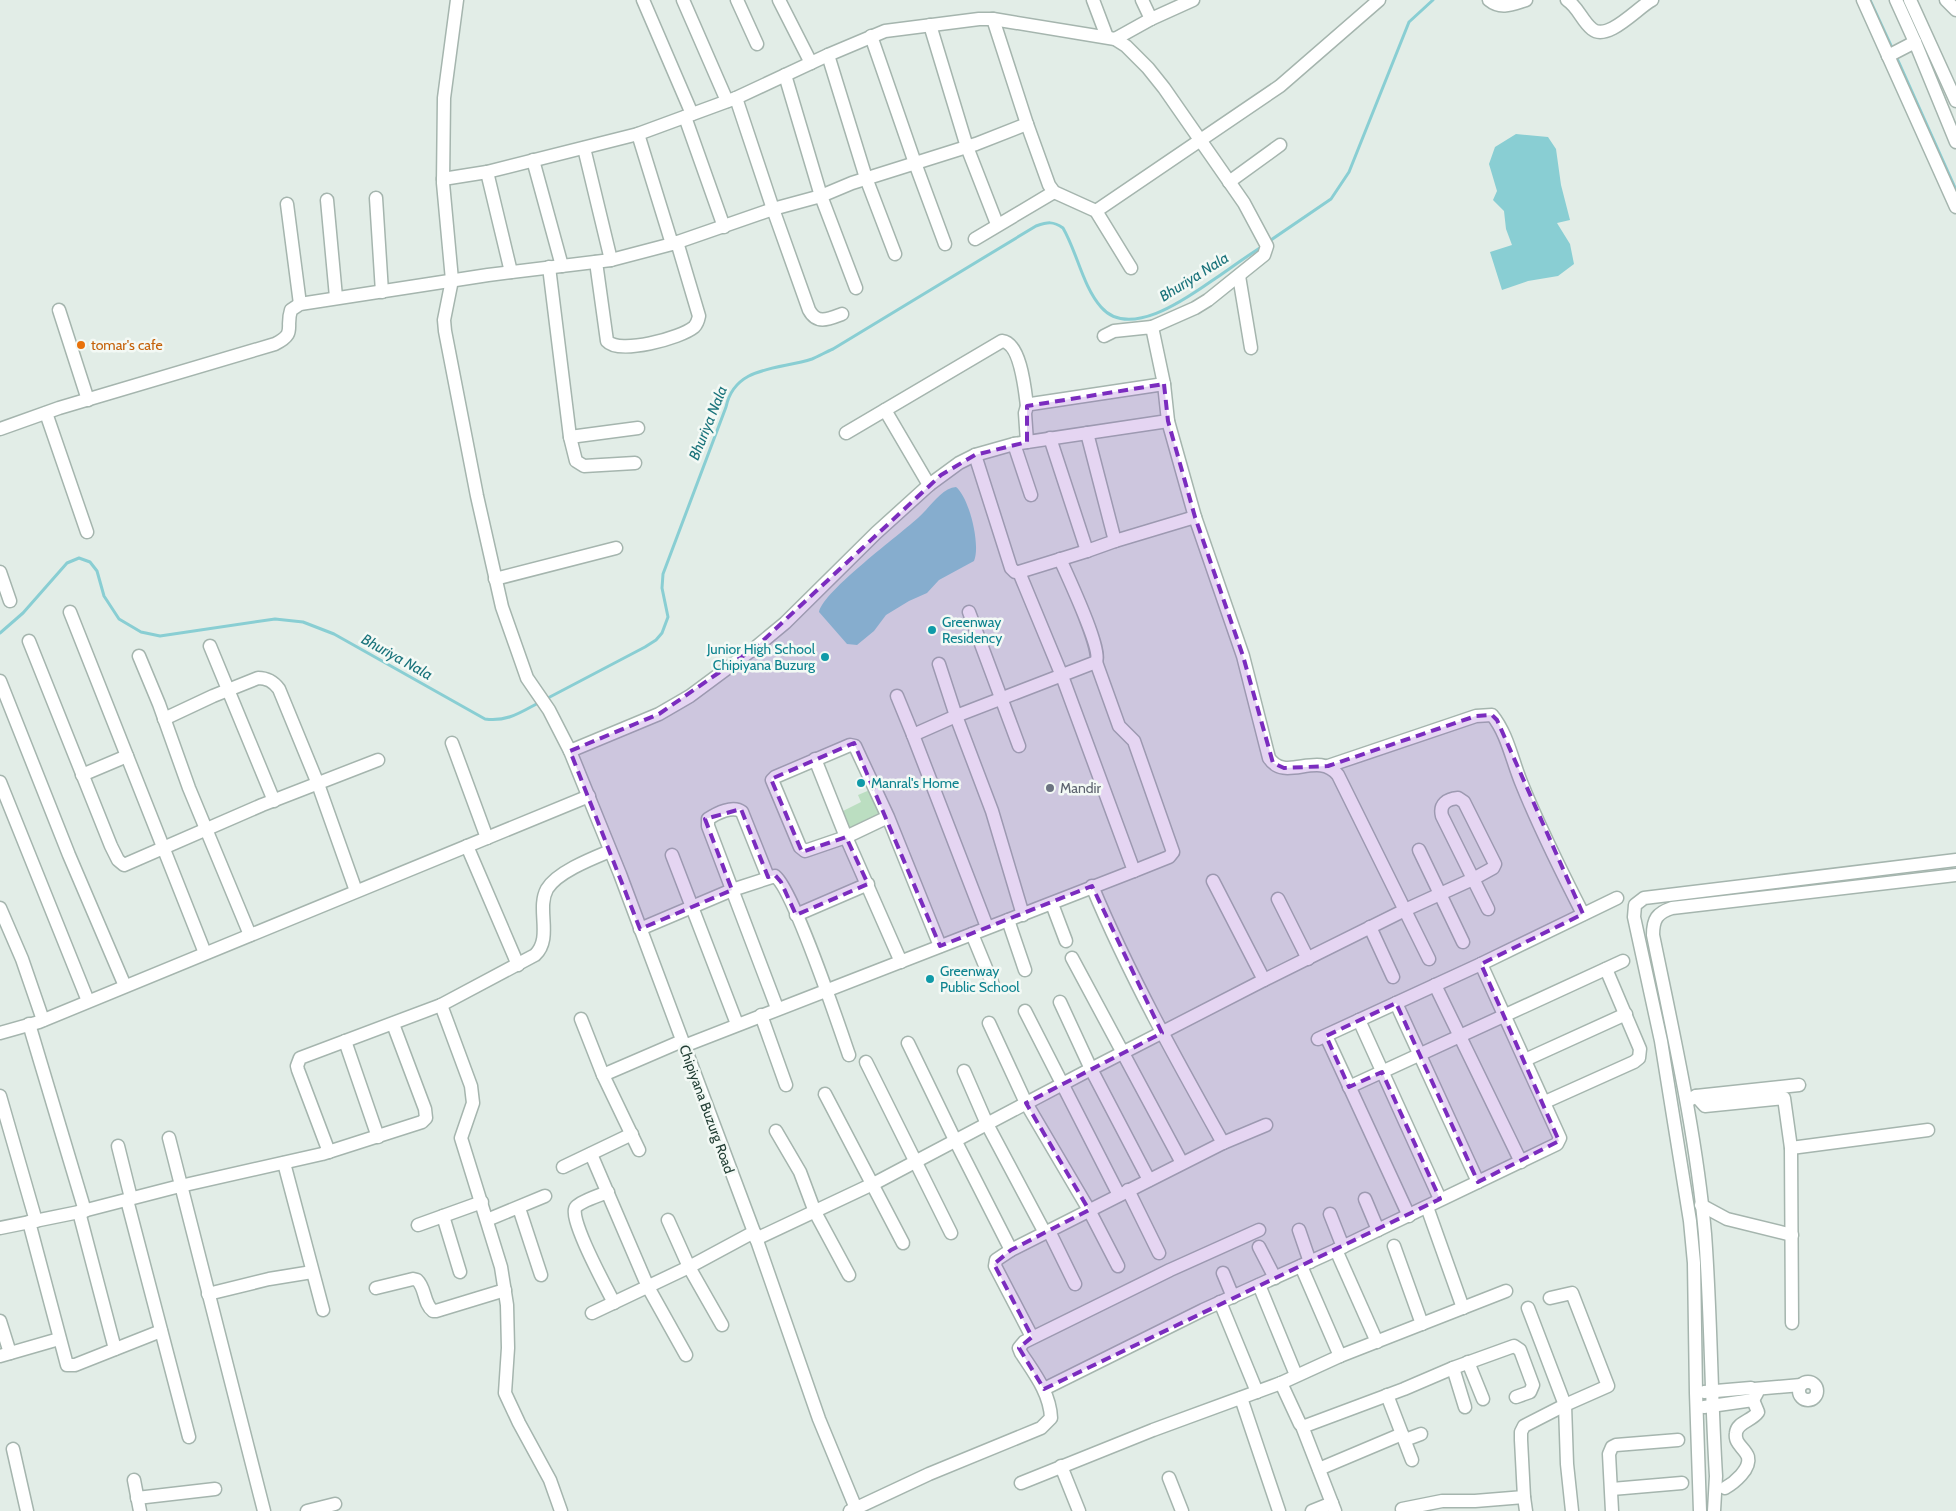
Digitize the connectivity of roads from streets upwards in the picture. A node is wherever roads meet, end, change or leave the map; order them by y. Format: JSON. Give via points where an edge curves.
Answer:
{"nodes":[{"id":1,"x":457,"y":0,"type":"edge"},
{"id":2,"x":643,"y":0,"type":"edge"},
{"id":3,"x":683,"y":0,"type":"edge"},
{"id":4,"x":737,"y":0,"type":"edge"},
{"id":5,"x":779,"y":0,"type":"edge"},
{"id":6,"x":1093,"y":0,"type":"edge"},
{"id":7,"x":1142,"y":0,"type":"edge"},
{"id":8,"x":1193,"y":0,"type":"edge"},
{"id":9,"x":1379,"y":0,"type":"edge"},
{"id":10,"x":1489,"y":0,"type":"edge"},
{"id":11,"x":1526,"y":0,"type":"edge"},
{"id":12,"x":1567,"y":0,"type":"edge"},
{"id":13,"x":1652,"y":0,"type":"edge"},
{"id":14,"x":1863,"y":0,"type":"edge"},
{"id":15,"x":1896,"y":0,"type":"edge"},
{"id":16,"x":1910,"y":0,"type":"edge"},
{"id":17,"x":1946,"y":0,"type":"edge"},
{"id":18,"x":1956,"y":10,"type":"edge"},
{"id":19,"x":993,"y":19,"type":"junction"},
{"id":20,"x":1151,"y":19,"type":"junction"},
{"id":21,"x":930,"y":24,"type":"junction"},
{"id":22,"x":871,"y":36,"type":"junction"},
{"id":23,"x":1111,"y":38,"type":"junction"},
{"id":24,"x":756,"y":44,"type":"dead end"},
{"id":25,"x":1910,"y":45,"type":"junction"},
{"id":26,"x":828,"y":55,"type":"junction"},
{"id":27,"x":1891,"y":55,"type":"junction"},
{"id":28,"x":811,"y":63,"type":"junction"},
{"id":29,"x":785,"y":75,"type":"junction"},
{"id":30,"x":731,"y":100,"type":"junction"},
{"id":31,"x":1956,"y":101,"type":"edge"},
{"id":32,"x":688,"y":115,"type":"junction"},
{"id":33,"x":1027,"y":124,"type":"junction"},
{"id":34,"x":638,"y":134,"type":"junction"},
{"id":35,"x":1200,"y":141,"type":"junction"},
{"id":36,"x":1956,"y":142,"type":"edge"},
{"id":37,"x":1280,"y":145,"type":"dead end"},
{"id":38,"x":967,"y":146,"type":"junction"},
{"id":39,"x":584,"y":148,"type":"junction"},
{"id":40,"x":533,"y":160,"type":"junction"},
{"id":41,"x":914,"y":163,"type":"junction"},
{"id":42,"x":487,"y":172,"type":"junction"},
{"id":43,"x":866,"y":178,"type":"junction"},
{"id":44,"x":443,"y":179,"type":"junction"},
{"id":45,"x":1229,"y":182,"type":"junction"},
{"id":46,"x":1054,"y":192,"type":"junction"},
{"id":47,"x":821,"y":196,"type":"junction"},
{"id":48,"x":376,"y":198,"type":"dead end"},
{"id":49,"x":327,"y":200,"type":"dead end"},
{"id":50,"x":287,"y":204,"type":"dead end"},
{"id":51,"x":1956,"y":207,"type":"edge"},
{"id":52,"x":772,"y":209,"type":"junction"},
{"id":53,"x":1096,"y":211,"type":"junction"},
{"id":54,"x":997,"y":224,"type":"junction"},
{"id":55,"x":724,"y":226,"type":"junction"},
{"id":56,"x":975,"y":238,"type":"dead end"},
{"id":57,"x":675,"y":243,"type":"junction"},
{"id":58,"x":945,"y":244,"type":"dead end"},
{"id":59,"x":895,"y":254,"type":"dead end"},
{"id":60,"x":611,"y":260,"type":"junction"},
{"id":61,"x":596,"y":262,"type":"junction"},
{"id":62,"x":556,"y":267,"type":"junction"},
{"id":63,"x":1131,"y":268,"type":"dead end"},
{"id":64,"x":511,"y":272,"type":"junction"},
{"id":65,"x":1239,"y":276,"type":"junction"},
{"id":66,"x":452,"y":280,"type":"junction"},
{"id":67,"x":856,"y":288,"type":"dead end"},
{"id":68,"x":382,"y":292,"type":"junction"},
{"id":69,"x":336,"y":297,"type":"junction"},
{"id":70,"x":300,"y":304,"type":"junction"},
{"id":71,"x":59,"y":310,"type":"dead end"},
{"id":72,"x":842,"y":314,"type":"dead end"},
{"id":73,"x":1152,"y":327,"type":"junction"},
{"id":74,"x":1104,"y":336,"type":"dead end"},
{"id":75,"x":1251,"y":348,"type":"dead end"},
{"id":76,"x":1164,"y":384,"type":"junction"},
{"id":77,"x":88,"y":400,"type":"junction"},
{"id":78,"x":1027,"y":406,"type":"junction"},
{"id":79,"x":885,"y":410,"type":"junction"},
{"id":80,"x":46,"y":413,"type":"junction"},
{"id":81,"x":0,"y":415,"type":"edge"},
{"id":82,"x":1168,"y":421,"type":"junction"},
{"id":83,"x":2,"y":428,"type":"edge"},
{"id":84,"x":638,"y":428,"type":"dead end"},
{"id":85,"x":846,"y":433,"type":"dead end"},
{"id":86,"x":1087,"y":433,"type":"junction"},
{"id":87,"x":570,"y":437,"type":"junction"},
{"id":88,"x":1050,"y":438,"type":"junction"},
{"id":89,"x":1027,"y":442,"type":"junction"},
{"id":90,"x":1014,"y":444,"type":"junction"},
{"id":91,"x":975,"y":455,"type":"junction"},
{"id":92,"x":635,"y":463,"type":"dead end"},
{"id":93,"x":929,"y":485,"type":"junction"},
{"id":94,"x":1030,"y":495,"type":"dead end"},
{"id":95,"x":1194,"y":517,"type":"junction"},
{"id":96,"x":87,"y":532,"type":"dead end"},
{"id":97,"x":1115,"y":540,"type":"junction"},
{"id":98,"x":616,"y":548,"type":"dead end"},
{"id":99,"x":1087,"y":551,"type":"junction"},
{"id":100,"x":1060,"y":559,"type":"junction"},
{"id":101,"x":0,"y":572,"type":"edge"},
{"id":102,"x":1019,"y":572,"type":"junction"},
{"id":103,"x":495,"y":579,"type":"junction"},
{"id":104,"x":10,"y":601,"type":"dead end"},
{"id":105,"x":70,"y":612,"type":"dead end"},
{"id":106,"x":969,"y":612,"type":"dead end"},
{"id":107,"x":29,"y":641,"type":"dead end"},
{"id":108,"x":210,"y":646,"type":"dead end"},
{"id":109,"x":139,"y":656,"type":"dead end"},
{"id":110,"x":1096,"y":662,"type":"junction"},
{"id":111,"x":939,"y":664,"type":"dead end"},
{"id":112,"x":1062,"y":676,"type":"junction"},
{"id":113,"x":0,"y":681,"type":"edge"},
{"id":114,"x":228,"y":689,"type":"junction"},
{"id":115,"x":897,"y":696,"type":"dead end"},
{"id":116,"x":1000,"y":699,"type":"junction"},
{"id":117,"x":956,"y":716,"type":"junction"},
{"id":118,"x":164,"y":719,"type":"junction"},
{"id":119,"x":913,"y":735,"type":"junction"},
{"id":120,"x":452,"y":743,"type":"dead end"},
{"id":121,"x":1019,"y":746,"type":"dead end"},
{"id":122,"x":570,"y":751,"type":"junction"},
{"id":123,"x":127,"y":756,"type":"junction"},
{"id":124,"x":378,"y":760,"type":"dead end"},
{"id":125,"x":815,"y":760,"type":"junction"},
{"id":126,"x":1328,"y":766,"type":"junction"},
{"id":127,"x":82,"y":775,"type":"junction"},
{"id":128,"x":0,"y":782,"type":"edge"},
{"id":129,"x":318,"y":784,"type":"junction"},
{"id":130,"x":589,"y":796,"type":"junction"},
{"id":131,"x":274,"y":801,"type":"junction"},
{"id":132,"x":888,"y":818,"type":"junction"},
{"id":133,"x":206,"y":830,"type":"junction"},
{"id":134,"x":846,"y":837,"type":"junction"},
{"id":135,"x":487,"y":838,"type":"junction"},
{"id":136,"x":467,"y":846,"type":"junction"},
{"id":137,"x":163,"y":847,"type":"junction"},
{"id":138,"x":1420,"y":850,"type":"dead end"},
{"id":139,"x":610,"y":851,"type":"junction"},
{"id":140,"x":672,"y":855,"type":"dead end"},
{"id":141,"x":1956,"y":860,"type":"edge"},
{"id":142,"x":1134,"y":871,"type":"junction"},
{"id":143,"x":1862,"y":872,"type":"junction"},
{"id":144,"x":1956,"y":876,"type":"edge"},
{"id":145,"x":768,"y":878,"type":"junction"},
{"id":146,"x":1474,"y":879,"type":"junction"},
{"id":147,"x":1213,"y":881,"type":"dead end"},
{"id":148,"x":868,"y":884,"type":"junction"},
{"id":149,"x":1092,"y":886,"type":"junction"},
{"id":150,"x":1863,"y":887,"type":"junction"},
{"id":151,"x":732,"y":890,"type":"junction"},
{"id":152,"x":356,"y":891,"type":"junction"},
{"id":153,"x":1442,"y":894,"type":"junction"},
{"id":154,"x":1616,"y":898,"type":"dead end"},
{"id":155,"x":1278,"y":899,"type":"dead end"},
{"id":156,"x":1052,"y":904,"type":"junction"},
{"id":157,"x":693,"y":906,"type":"junction"},
{"id":158,"x":0,"y":908,"type":"edge"},
{"id":159,"x":1488,"y":909,"type":"dead end"},
{"id":160,"x":1405,"y":910,"type":"junction"},
{"id":161,"x":1023,"y":914,"type":"junction"},
{"id":162,"x":1582,"y":914,"type":"junction"},
{"id":163,"x":796,"y":915,"type":"junction"},
{"id":164,"x":1008,"y":920,"type":"junction"},
{"id":165,"x":988,"y":927,"type":"junction"},
{"id":166,"x":1370,"y":927,"type":"junction"},
{"id":167,"x":640,"y":929,"type":"junction"},
{"id":168,"x":972,"y":934,"type":"junction"},
{"id":169,"x":250,"y":935,"type":"junction"},
{"id":170,"x":1066,"y":941,"type":"dead end"},
{"id":171,"x":1463,"y":942,"type":"dead end"},
{"id":172,"x":940,"y":946,"type":"junction"},
{"id":173,"x":1655,"y":946,"type":"junction"},
{"id":174,"x":1642,"y":951,"type":"junction"},
{"id":175,"x":205,"y":953,"type":"junction"},
{"id":176,"x":1072,"y":958,"type":"dead end"},
{"id":177,"x":1429,"y":958,"type":"dead end"},
{"id":178,"x":1308,"y":959,"type":"junction"},
{"id":179,"x":1623,"y":960,"type":"dead end"},
{"id":180,"x":901,"y":962,"type":"junction"},
{"id":181,"x":1481,"y":964,"type":"junction"},
{"id":182,"x":518,"y":965,"type":"junction"},
{"id":183,"x":1606,"y":969,"type":"junction"},
{"id":184,"x":1025,"y":970,"type":"dead end"},
{"id":185,"x":1393,"y":977,"type":"dead end"},
{"id":186,"x":1264,"y":980,"type":"junction"},
{"id":187,"x":993,"y":985,"type":"dead end"},
{"id":188,"x":1435,"y":985,"type":"junction"},
{"id":189,"x":125,"y":986,"type":"junction"},
{"id":190,"x":825,"y":990,"type":"junction"},
{"id":191,"x":88,"y":1001,"type":"junction"},
{"id":192,"x":1060,"y":1002,"type":"dead end"},
{"id":193,"x":1396,"y":1003,"type":"junction"},
{"id":194,"x":441,"y":1004,"type":"junction"},
{"id":195,"x":778,"y":1008,"type":"junction"},
{"id":196,"x":1025,"y":1011,"type":"dead end"},
{"id":197,"x":1626,"y":1014,"type":"junction"},
{"id":198,"x":760,"y":1015,"type":"junction"},
{"id":199,"x":1504,"y":1015,"type":"junction"},
{"id":200,"x":581,"y":1019,"type":"dead end"},
{"id":201,"x":43,"y":1020,"type":"junction"},
{"id":202,"x":1359,"y":1020,"type":"junction"},
{"id":203,"x":989,"y":1023,"type":"dead end"},
{"id":204,"x":29,"y":1024,"type":"junction"},
{"id":205,"x":393,"y":1024,"type":"junction"},
{"id":206,"x":737,"y":1024,"type":"junction"},
{"id":207,"x":1162,"y":1033,"type":"junction"},
{"id":208,"x":0,"y":1034,"type":"edge"},
{"id":209,"x":1458,"y":1037,"type":"junction"},
{"id":210,"x":345,"y":1041,"type":"junction"},
{"id":211,"x":683,"y":1043,"type":"junction"},
{"id":212,"x":908,"y":1043,"type":"dead end"},
{"id":213,"x":1123,"y":1053,"type":"junction"},
{"id":214,"x":1420,"y":1054,"type":"junction"},
{"id":215,"x":850,"y":1055,"type":"dead end"},
{"id":216,"x":1525,"y":1060,"type":"junction"},
{"id":217,"x":866,"y":1062,"type":"dead end"},
{"id":218,"x":1091,"y":1068,"type":"junction"},
{"id":219,"x":964,"y":1071,"type":"dead end"},
{"id":220,"x":1382,"y":1072,"type":"junction"},
{"id":221,"x":603,"y":1075,"type":"junction"},
{"id":222,"x":786,"y":1084,"type":"dead end"},
{"id":223,"x":1062,"y":1085,"type":"junction"},
{"id":224,"x":1799,"y":1085,"type":"dead end"},
{"id":225,"x":1350,"y":1087,"type":"junction"},
{"id":226,"x":825,"y":1094,"type":"dead end"},
{"id":227,"x":0,"y":1096,"type":"edge"},
{"id":228,"x":1691,"y":1099,"type":"junction"},
{"id":229,"x":1544,"y":1102,"type":"junction"},
{"id":230,"x":1026,"y":1103,"type":"junction"},
{"id":231,"x":1671,"y":1104,"type":"junction"},
{"id":232,"x":987,"y":1124,"type":"junction"},
{"id":233,"x":1266,"y":1125,"type":"dead end"},
{"id":234,"x":1928,"y":1130,"type":"dead end"},
{"id":235,"x":776,"y":1131,"type":"dead end"},
{"id":236,"x":632,"y":1134,"type":"junction"},
{"id":237,"x":378,"y":1137,"type":"junction"},
{"id":238,"x":169,"y":1138,"type":"dead end"},
{"id":239,"x":955,"y":1140,"type":"junction"},
{"id":240,"x":1223,"y":1143,"type":"junction"},
{"id":241,"x":118,"y":1146,"type":"dead end"},
{"id":242,"x":1791,"y":1148,"type":"junction"},
{"id":243,"x":639,"y":1150,"type":"dead end"},
{"id":244,"x":329,"y":1152,"type":"junction"},
{"id":245,"x":591,"y":1154,"type":"junction"},
{"id":246,"x":916,"y":1161,"type":"junction"},
{"id":247,"x":1521,"y":1162,"type":"junction"},
{"id":248,"x":284,"y":1163,"type":"junction"},
{"id":249,"x":1182,"y":1163,"type":"junction"},
{"id":250,"x":563,"y":1167,"type":"dead end"},
{"id":251,"x":1149,"y":1180,"type":"junction"},
{"id":252,"x":1478,"y":1182,"type":"junction"},
{"id":253,"x":872,"y":1184,"type":"junction"},
{"id":254,"x":181,"y":1186,"type":"junction"},
{"id":255,"x":608,"y":1192,"type":"junction"},
{"id":256,"x":1123,"y":1193,"type":"junction"},
{"id":257,"x":545,"y":1196,"type":"dead end"},
{"id":258,"x":129,"y":1199,"type":"junction"},
{"id":259,"x":1365,"y":1199,"type":"dead end"},
{"id":260,"x":1440,"y":1199,"type":"junction"},
{"id":261,"x":482,"y":1202,"type":"junction"},
{"id":262,"x":1701,"y":1205,"type":"junction"},
{"id":263,"x":1427,"y":1207,"type":"junction"},
{"id":264,"x":519,"y":1208,"type":"junction"},
{"id":265,"x":1089,"y":1210,"type":"junction"},
{"id":266,"x":82,"y":1211,"type":"junction"},
{"id":267,"x":816,"y":1212,"type":"junction"},
{"id":268,"x":1330,"y":1214,"type":"dead end"},
{"id":269,"x":443,"y":1216,"type":"junction"},
{"id":270,"x":1409,"y":1216,"type":"junction"},
{"id":271,"x":488,"y":1220,"type":"junction"},
{"id":272,"x":668,"y":1220,"type":"dead end"},
{"id":273,"x":32,"y":1222,"type":"junction"},
{"id":274,"x":418,"y":1225,"type":"dead end"},
{"id":275,"x":0,"y":1228,"type":"edge"},
{"id":276,"x":1259,"y":1230,"type":"dead end"},
{"id":277,"x":1298,"y":1230,"type":"dead end"},
{"id":278,"x":1378,"y":1230,"type":"junction"},
{"id":279,"x":1047,"y":1232,"type":"junction"},
{"id":280,"x":951,"y":1233,"type":"dead end"},
{"id":281,"x":1704,"y":1233,"type":"junction"},
{"id":282,"x":1691,"y":1234,"type":"junction"},
{"id":283,"x":1792,"y":1235,"type":"junction"},
{"id":284,"x":755,"y":1236,"type":"junction"},
{"id":285,"x":903,"y":1243,"type":"dead end"},
{"id":286,"x":1394,"y":1246,"type":"dead end"},
{"id":287,"x":1259,"y":1247,"type":"dead end"},
{"id":288,"x":1340,"y":1248,"type":"junction"},
{"id":289,"x":1012,"y":1250,"type":"junction"},
{"id":290,"x":1158,"y":1253,"type":"dead end"},
{"id":291,"x":1306,"y":1264,"type":"junction"},
{"id":292,"x":1118,"y":1266,"type":"dead end"},
{"id":293,"x":689,"y":1267,"type":"junction"},
{"id":294,"x":312,"y":1272,"type":"junction"},
{"id":295,"x":460,"y":1272,"type":"dead end"},
{"id":296,"x":1223,"y":1273,"type":"dead end"},
{"id":297,"x":541,"y":1275,"type":"dead end"},
{"id":298,"x":849,"y":1275,"type":"dead end"},
{"id":299,"x":1275,"y":1278,"type":"junction"},
{"id":300,"x":1075,"y":1284,"type":"dead end"},
{"id":301,"x":1259,"y":1285,"type":"junction"},
{"id":302,"x":648,"y":1287,"type":"junction"},
{"id":303,"x":376,"y":1288,"type":"dead end"},
{"id":304,"x":505,"y":1290,"type":"junction"},
{"id":305,"x":1506,"y":1291,"type":"dead end"},
{"id":306,"x":208,"y":1294,"type":"junction"},
{"id":307,"x":1233,"y":1296,"type":"junction"},
{"id":308,"x":1550,"y":1298,"type":"dead end"},
{"id":309,"x":1220,"y":1302,"type":"junction"},
{"id":310,"x":614,"y":1303,"type":"junction"},
{"id":311,"x":1463,"y":1308,"type":"junction"},
{"id":312,"x":1528,"y":1308,"type":"dead end"},
{"id":313,"x":323,"y":1310,"type":"dead end"},
{"id":314,"x":592,"y":1313,"type":"dead end"},
{"id":315,"x":0,"y":1321,"type":"edge"},
{"id":316,"x":1792,"y":1323,"type":"dead end"},
{"id":317,"x":1422,"y":1324,"type":"junction"},
{"id":318,"x":722,"y":1325,"type":"dead end"},
{"id":319,"x":161,"y":1331,"type":"junction"},
{"id":320,"x":1032,"y":1337,"type":"junction"},
{"id":321,"x":59,"y":1339,"type":"junction"},
{"id":322,"x":1377,"y":1342,"type":"junction"},
{"id":323,"x":116,"y":1349,"type":"junction"},
{"id":324,"x":5,"y":1355,"type":"edge"},
{"id":325,"x":686,"y":1356,"type":"dead end"},
{"id":326,"x":1340,"y":1356,"type":"junction"},
{"id":327,"x":1468,"y":1362,"type":"junction"},
{"id":328,"x":1453,"y":1368,"type":"junction"},
{"id":329,"x":1296,"y":1375,"type":"junction"},
{"id":330,"x":1281,"y":1383,"type":"junction"},
{"id":331,"x":1044,"y":1389,"type":"junction"},
{"id":332,"x":1800,"y":1389,"type":"dead end"},
{"id":333,"x":1257,"y":1392,"type":"junction"},
{"id":334,"x":1711,"y":1392,"type":"junction"},
{"id":335,"x":1696,"y":1393,"type":"junction"},
{"id":336,"x":1387,"y":1395,"type":"junction"},
{"id":337,"x":1754,"y":1395,"type":"junction"},
{"id":338,"x":1516,"y":1397,"type":"dead end"},
{"id":339,"x":1241,"y":1398,"type":"junction"},
{"id":340,"x":1483,"y":1399,"type":"dead end"},
{"id":341,"x":1565,"y":1404,"type":"junction"},
{"id":342,"x":1711,"y":1406,"type":"junction"},
{"id":343,"x":1465,"y":1407,"type":"dead end"},
{"id":344,"x":1697,"y":1408,"type":"junction"},
{"id":345,"x":1302,"y":1426,"type":"junction"},
{"id":346,"x":1420,"y":1434,"type":"dead end"},
{"id":347,"x":189,"y":1437,"type":"dead end"},
{"id":348,"x":1404,"y":1437,"type":"junction"},
{"id":349,"x":1678,"y":1440,"type":"dead end"},
{"id":350,"x":13,"y":1449,"type":"dead end"},
{"id":351,"x":1412,"y":1460,"type":"dead end"},
{"id":352,"x":1061,"y":1466,"type":"junction"},
{"id":353,"x":1319,"y":1469,"type":"junction"},
{"id":354,"x":1170,"y":1478,"type":"dead end"},
{"id":355,"x":134,"y":1480,"type":"dead end"},
{"id":356,"x":1021,"y":1483,"type":"dead end"},
{"id":357,"x":1682,"y":1483,"type":"dead end"},
{"id":358,"x":1725,"y":1488,"type":"dead end"},
{"id":359,"x":215,"y":1489,"type":"dead end"},
{"id":360,"x":1612,"y":1489,"type":"junction"},
{"id":361,"x":1524,"y":1497,"type":"junction"},
{"id":362,"x":335,"y":1504,"type":"dead end"},
{"id":363,"x":139,"y":1505,"type":"edge"},
{"id":364,"x":1476,"y":1506,"type":"edge"},
{"id":365,"x":1334,"y":1507,"type":"edge"},
{"id":366,"x":1402,"y":1509,"type":"dead end"},
{"id":367,"x":854,"y":1510,"type":"edge"},
{"id":368,"x":27,"y":1511,"type":"edge"},
{"id":369,"x":264,"y":1511,"type":"edge"},
{"id":370,"x":307,"y":1511,"type":"edge"},
{"id":371,"x":561,"y":1511,"type":"edge"},
{"id":372,"x":1079,"y":1511,"type":"edge"},
{"id":373,"x":1182,"y":1511,"type":"edge"},
{"id":374,"x":1279,"y":1511,"type":"edge"},
{"id":375,"x":1312,"y":1511,"type":"edge"},
{"id":376,"x":1526,"y":1511,"type":"edge"},
{"id":377,"x":1572,"y":1511,"type":"edge"},
{"id":378,"x":1612,"y":1511,"type":"edge"},
{"id":379,"x":1700,"y":1511,"type":"edge"},
{"id":380,"x":1714,"y":1511,"type":"edge"}],
"edges":[{"from":1,"to":44,"type":"street","name":"Chipiyana Buzurg Road","via":[[444,98]]},
{"from":2,"to":32,"type":"street"},
{"from":3,"to":30,"type":"street"},
{"from":4,"to":24,"type":"street"},
{"from":5,"to":28,"type":"street"},
{"from":6,"to":23,"type":"street"},
{"from":7,"to":20,"type":"street"},
{"from":8,"to":20,"type":"street"},
{"from":9,"to":35,"type":"street","via":[[1280,86]]},
{"from":10,"to":11,"type":"street","via":[[1505,6]]},
{"from":12,"to":13,"type":"street","via":[[1593,30],[1602,32],[1616,27]]},
{"from":14,"to":27,"type":"street"},
{"from":15,"to":25,"type":"street"},
{"from":16,"to":31,"type":"street"},
{"from":17,"to":18,"type":"street"},
{"from":19,"to":21,"type":"street"},
{"from":19,"to":23,"type":"street"},
{"from":19,"to":33,"type":"street"},
{"from":20,"to":23,"type":"street"},
{"from":21,"to":22,"type":"street"},
{"from":21,"to":38,"type":"street"},
{"from":22,"to":26,"type":"street"},
{"from":22,"to":41,"type":"street"},
{"from":23,"to":35,"type":"street","via":[[1126,46],[1148,68]]},
{"from":25,"to":27,"type":"street"},
{"from":25,"to":36,"type":"street"},
{"from":26,"to":28,"type":"street"},
{"from":26,"to":43,"type":"street"},
{"from":27,"to":51,"type":"street"},
{"from":28,"to":29,"type":"street"},
{"from":29,"to":30,"type":"street"},
{"from":29,"to":47,"type":"street"},
{"from":30,"to":32,"type":"street"},
{"from":30,"to":52,"type":"street"},
{"from":32,"to":34,"type":"street"},
{"from":32,"to":55,"type":"street"},
{"from":33,"to":38,"type":"street"},
{"from":33,"to":46,"type":"street"},
{"from":34,"to":39,"type":"street"},
{"from":34,"to":57,"type":"street"},
{"from":35,"to":45,"type":"street"},
{"from":35,"to":53,"type":"street"},
{"from":37,"to":45,"type":"street"},
{"from":38,"to":41,"type":"street"},
{"from":38,"to":54,"type":"street"},
{"from":39,"to":40,"type":"street"},
{"from":39,"to":60,"type":"street"},
{"from":40,"to":42,"type":"street"},
{"from":40,"to":62,"type":"street"},
{"from":41,"to":43,"type":"street"},
{"from":41,"to":58,"type":"street"},
{"from":42,"to":44,"type":"street"},
{"from":42,"to":64,"type":"street"},
{"from":43,"to":47,"type":"street"},
{"from":43,"to":59,"type":"street"},
{"from":44,"to":66,"type":"street","name":"Chipiyana Buzurg Road"},
{"from":45,"to":65,"type":"street","via":[[1267,246],[1264,255]]},
{"from":46,"to":53,"type":"street"},
{"from":46,"to":54,"type":"street"},
{"from":47,"to":52,"type":"street"},
{"from":47,"to":67,"type":"street"},
{"from":48,"to":68,"type":"street"},
{"from":49,"to":69,"type":"street"},
{"from":50,"to":70,"type":"street"},
{"from":52,"to":55,"type":"street"},
{"from":52,"to":72,"type":"street","via":[[812,316],[828,320]]},
{"from":53,"to":63,"type":"street"},
{"from":54,"to":56,"type":"street"},
{"from":55,"to":57,"type":"street"},
{"from":57,"to":60,"type":"street"},
{"from":57,"to":61,"type":"street","via":[[699,316],[698,322],[689,330],[646,344],[614,345],[606,341]]},
{"from":60,"to":61,"type":"street"},
{"from":61,"to":62,"type":"street"},
{"from":62,"to":64,"type":"street"},
{"from":62,"to":87,"type":"street"},
{"from":64,"to":66,"type":"street"},
{"from":65,"to":73,"type":"street","via":[[1196,308]]},
{"from":65,"to":75,"type":"street"},
{"from":66,"to":68,"type":"street"},
{"from":66,"to":103,"type":"street","name":"Chipiyana Buzurg Road","via":[[445,331]]},
{"from":68,"to":69,"type":"street"},
{"from":69,"to":70,"type":"street"},
{"from":70,"to":77,"type":"street","via":[[291,310],[290,333],[275,344]]},
{"from":71,"to":77,"type":"street"},
{"from":73,"to":74,"type":"street","via":[[1114,331]]},
{"from":73,"to":76,"type":"street"},
{"from":76,"to":78,"type":"street"},
{"from":76,"to":82,"type":"street"},
{"from":77,"to":80,"type":"street"},
{"from":78,"to":79,"type":"street","via":[[1021,370],[1011,345],[1005,341]]},
{"from":78,"to":89,"type":"street"},
{"from":79,"to":85,"type":"street"},
{"from":79,"to":93,"type":"street"},
{"from":80,"to":83,"type":"street"},
{"from":80,"to":96,"type":"street"},
{"from":81,"to":83,"type":"street"},
{"from":82,"to":86,"type":"street"},
{"from":82,"to":95,"type":"street"},
{"from":84,"to":87,"type":"street"},
{"from":86,"to":88,"type":"street"},
{"from":86,"to":97,"type":"street"},
{"from":87,"to":92,"type":"street","via":[[576,461],[581,466]]},
{"from":88,"to":89,"type":"street"},
{"from":88,"to":99,"type":"street"},
{"from":89,"to":90,"type":"street"},
{"from":90,"to":91,"type":"street"},
{"from":90,"to":94,"type":"street"},
{"from":91,"to":93,"type":"street"},
{"from":91,"to":102,"type":"street","via":[[1012,568]]},
{"from":93,"to":122,"type":"street","via":[[876,532],[785,623],[690,696],[659,714]]},
{"from":95,"to":97,"type":"street"},
{"from":95,"to":126,"type":"street","via":[[1244,656],[1269,758],[1284,768]]},
{"from":97,"to":99,"type":"street"},
{"from":98,"to":103,"type":"street"},
{"from":99,"to":100,"type":"street"},
{"from":100,"to":102,"type":"street"},
{"from":100,"to":110,"type":"street","via":[[1092,636],[1098,656]]},
{"from":101,"to":104,"type":"street"},
{"from":102,"to":112,"type":"street"},
{"from":103,"to":122,"type":"street","name":"Chipiyana Buzurg Road","via":[[527,678],[549,710]]},
{"from":105,"to":123,"type":"street"},
{"from":106,"to":116,"type":"street"},
{"from":107,"to":127,"type":"street"},
{"from":108,"to":114,"type":"street"},
{"from":109,"to":118,"type":"street"},
{"from":110,"to":112,"type":"street"},
{"from":110,"to":142,"type":"street","via":[[1119,726],[1134,741],[1173,852],[1169,857]]},
{"from":111,"to":117,"type":"street"},
{"from":112,"to":116,"type":"street"},
{"from":112,"to":142,"type":"street"},
{"from":113,"to":189,"type":"street"},
{"from":114,"to":118,"type":"street"},
{"from":114,"to":129,"type":"street","via":[[258,678],[264,678],[279,688]]},
{"from":114,"to":131,"type":"street"},
{"from":115,"to":119,"type":"street"},
{"from":116,"to":117,"type":"street"},
{"from":116,"to":121,"type":"street"},
{"from":117,"to":119,"type":"street"},
{"from":117,"to":161,"type":"street","via":[[992,812]]},
{"from":118,"to":133,"type":"street"},
{"from":119,"to":165,"type":"street"},
{"from":120,"to":135,"type":"street"},
{"from":122,"to":130,"type":"street","name":"Chipiyana Buzurg Road"},
{"from":123,"to":127,"type":"street"},
{"from":123,"to":137,"type":"street"},
{"from":124,"to":129,"type":"street"},
{"from":125,"to":132,"type":"street","via":[[850,745],[855,746]]},
{"from":125,"to":134,"type":"street"},
{"from":125,"to":134,"type":"street","via":[[775,777],[772,783],[802,850]]},
{"from":126,"to":160,"type":"street","via":[[1338,775]]},
{"from":126,"to":162,"type":"street","via":[[1476,716],[1492,715]]},
{"from":127,"to":137,"type":"street","via":[[120,864],[127,864]]},
{"from":128,"to":191,"type":"street"},
{"from":129,"to":131,"type":"street"},
{"from":129,"to":152,"type":"street"},
{"from":130,"to":135,"type":"street"},
{"from":130,"to":139,"type":"street","name":"Chipiyana Buzurg Road"},
{"from":131,"to":133,"type":"street"},
{"from":132,"to":134,"type":"street"},
{"from":132,"to":172,"type":"street"},
{"from":133,"to":137,"type":"street"},
{"from":133,"to":169,"type":"street"},
{"from":134,"to":148,"type":"street"},
{"from":135,"to":136,"type":"street"},
{"from":136,"to":152,"type":"street"},
{"from":136,"to":182,"type":"street"},
{"from":137,"to":175,"type":"street"},
{"from":138,"to":153,"type":"street"},
{"from":139,"to":167,"type":"street","name":"Chipiyana Buzurg Road"},
{"from":139,"to":182,"type":"street","via":[[567,872],[548,887],[544,898],[542,947],[536,956]]},
{"from":140,"to":157,"type":"street"},
{"from":141,"to":143,"type":"street"},
{"from":142,"to":149,"type":"street"},
{"from":143,"to":150,"type":"street"},
{"from":143,"to":174,"type":"street","via":[[1644,898],[1635,905],[1634,912]]},
{"from":144,"to":150,"type":"street"},
{"from":145,"to":151,"type":"street"},
{"from":145,"to":151,"type":"street","via":[[746,818],[738,809],[732,809],[712,816],[707,822]]},
{"from":145,"to":163,"type":"street","via":[[775,876],[781,882]]},
{"from":146,"to":146,"type":"street","via":[[1495,864],[1464,802],[1455,798],[1442,805],[1441,812]]},
{"from":146,"to":153,"type":"street"},
{"from":146,"to":159,"type":"street"},
{"from":147,"to":186,"type":"street"},
{"from":148,"to":163,"type":"street"},
{"from":148,"to":180,"type":"street"},
{"from":149,"to":156,"type":"street"},
{"from":149,"to":207,"type":"street"},
{"from":150,"to":173,"type":"street","via":[[1672,908],[1655,917]]},
{"from":151,"to":157,"type":"street"},
{"from":151,"to":195,"type":"street"},
{"from":152,"to":169,"type":"street"},
{"from":153,"to":160,"type":"street"},
{"from":153,"to":171,"type":"street"},
{"from":154,"to":162,"type":"street"},
{"from":155,"to":178,"type":"street"},
{"from":156,"to":161,"type":"street"},
{"from":156,"to":170,"type":"street"},
{"from":157,"to":167,"type":"street"},
{"from":157,"to":206,"type":"street"},
{"from":158,"to":201,"type":"street"},
{"from":160,"to":166,"type":"street"},
{"from":160,"to":177,"type":"street"},
{"from":161,"to":164,"type":"street"},
{"from":162,"to":181,"type":"street"},
{"from":163,"to":190,"type":"street"},
{"from":164,"to":165,"type":"street"},
{"from":164,"to":184,"type":"street"},
{"from":165,"to":168,"type":"street"},
{"from":166,"to":178,"type":"street"},
{"from":166,"to":185,"type":"street"},
{"from":167,"to":211,"type":"street","name":"Chipiyana Buzurg Road"},
{"from":168,"to":172,"type":"street"},
{"from":168,"to":187,"type":"street"},
{"from":169,"to":175,"type":"street"},
{"from":172,"to":180,"type":"street"},
{"from":173,"to":174,"type":"street"},
{"from":173,"to":228,"type":"street"},
{"from":174,"to":231,"type":"street"},
{"from":175,"to":189,"type":"street"},
{"from":176,"to":213,"type":"street"},
{"from":178,"to":186,"type":"street"},
{"from":179,"to":183,"type":"street"},
{"from":180,"to":190,"type":"street"},
{"from":181,"to":188,"type":"street"},
{"from":181,"to":199,"type":"street"},
{"from":182,"to":194,"type":"street"},
{"from":183,"to":197,"type":"street"},
{"from":183,"to":199,"type":"street"},
{"from":186,"to":207,"type":"street"},
{"from":188,"to":193,"type":"street"},
{"from":188,"to":209,"type":"street"},
{"from":189,"to":191,"type":"street"},
{"from":190,"to":195,"type":"street"},
{"from":190,"to":215,"type":"street"},
{"from":191,"to":201,"type":"street"},
{"from":192,"to":218,"type":"street"},
{"from":193,"to":202,"type":"street"},
{"from":193,"to":214,"type":"street"},
{"from":194,"to":205,"type":"street"},
{"from":194,"to":261,"type":"street","via":[[471,1086],[473,1103],[462,1138]]},
{"from":195,"to":198,"type":"street"},
{"from":196,"to":223,"type":"street"},
{"from":197,"to":216,"type":"street"},
{"from":197,"to":229,"type":"street","via":[[1640,1049],[1639,1058]]},
{"from":198,"to":206,"type":"street"},
{"from":198,"to":222,"type":"street"},
{"from":199,"to":209,"type":"street"},
{"from":199,"to":216,"type":"street"},
{"from":200,"to":221,"type":"street"},
{"from":201,"to":204,"type":"street"},
{"from":202,"to":220,"type":"street"},
{"from":202,"to":225,"type":"street","via":[[1322,1037]]},
{"from":203,"to":230,"type":"street"},
{"from":204,"to":208,"type":"street"},
{"from":204,"to":266,"type":"street"},
{"from":205,"to":210,"type":"street"},
{"from":205,"to":237,"type":"street","via":[[426,1118]]},
{"from":206,"to":211,"type":"street"},
{"from":207,"to":213,"type":"street"},
{"from":207,"to":240,"type":"street"},
{"from":209,"to":214,"type":"street"},
{"from":209,"to":247,"type":"street"},
{"from":210,"to":237,"type":"street"},
{"from":210,"to":244,"type":"street","via":[[303,1056],[297,1066]]},
{"from":211,"to":221,"type":"street"},
{"from":211,"to":284,"type":"street","name":"Chipiyana Buzurg Road"},
{"from":212,"to":239,"type":"street"},
{"from":213,"to":218,"type":"street"},
{"from":213,"to":249,"type":"street"},
{"from":214,"to":220,"type":"street"},
{"from":214,"to":252,"type":"street"},
{"from":216,"to":229,"type":"street"},
{"from":217,"to":246,"type":"street"},
{"from":218,"to":223,"type":"street"},
{"from":218,"to":251,"type":"street"},
{"from":219,"to":232,"type":"street"},
{"from":220,"to":225,"type":"street"},
{"from":220,"to":260,"type":"street"},
{"from":221,"to":236,"type":"street"},
{"from":223,"to":230,"type":"street"},
{"from":223,"to":256,"type":"street"},
{"from":224,"to":228,"type":"street"},
{"from":225,"to":270,"type":"street"},
{"from":226,"to":253,"type":"street"},
{"from":227,"to":273,"type":"street"},
{"from":228,"to":231,"type":"street"},
{"from":228,"to":242,"type":"street","via":[[1705,1106],[1784,1098]]},
{"from":228,"to":262,"type":"street"},
{"from":229,"to":247,"type":"street","via":[[1559,1141]]},
{"from":230,"to":232,"type":"street"},
{"from":230,"to":265,"type":"street"},
{"from":231,"to":282,"type":"street"},
{"from":232,"to":239,"type":"street"},
{"from":232,"to":279,"type":"street"},
{"from":233,"to":240,"type":"street"},
{"from":234,"to":242,"type":"street"},
{"from":235,"to":267,"type":"street","via":[[800,1172]]},
{"from":236,"to":243,"type":"street"},
{"from":236,"to":245,"type":"street"},
{"from":237,"to":244,"type":"street"},
{"from":238,"to":254,"type":"street"},
{"from":239,"to":246,"type":"street"},
{"from":239,"to":289,"type":"street"},
{"from":240,"to":249,"type":"street"},
{"from":241,"to":258,"type":"street"},
{"from":242,"to":283,"type":"street"},
{"from":244,"to":248,"type":"street"},
{"from":245,"to":250,"type":"street"},
{"from":245,"to":255,"type":"street"},
{"from":246,"to":253,"type":"street"},
{"from":246,"to":280,"type":"street"},
{"from":247,"to":252,"type":"street"},
{"from":248,"to":254,"type":"street"},
{"from":248,"to":294,"type":"street"},
{"from":249,"to":251,"type":"street"},
{"from":251,"to":256,"type":"street"},
{"from":252,"to":260,"type":"street"},
{"from":253,"to":267,"type":"street"},
{"from":253,"to":285,"type":"street"},
{"from":254,"to":258,"type":"street"},
{"from":254,"to":306,"type":"street"},
{"from":255,"to":302,"type":"street"},
{"from":255,"to":310,"type":"street","via":[[579,1205],[574,1215]]},
{"from":256,"to":265,"type":"street"},
{"from":256,"to":290,"type":"street"},
{"from":257,"to":264,"type":"street"},
{"from":258,"to":266,"type":"street"},
{"from":258,"to":319,"type":"street"},
{"from":259,"to":278,"type":"street"},
{"from":260,"to":263,"type":"street"},
{"from":261,"to":269,"type":"street"},
{"from":261,"to":271,"type":"street"},
{"from":262,"to":281,"type":"street"},
{"from":262,"to":283,"type":"street","via":[[1728,1219]]},
{"from":263,"to":270,"type":"street"},
{"from":263,"to":311,"type":"street"},
{"from":264,"to":271,"type":"street"},
{"from":264,"to":297,"type":"street"},
{"from":265,"to":279,"type":"street"},
{"from":265,"to":292,"type":"street"},
{"from":266,"to":273,"type":"street"},
{"from":266,"to":323,"type":"street"},
{"from":267,"to":284,"type":"street"},
{"from":267,"to":298,"type":"street"},
{"from":268,"to":288,"type":"street"},
{"from":269,"to":274,"type":"street"},
{"from":269,"to":295,"type":"street"},
{"from":270,"to":278,"type":"street"},
{"from":271,"to":304,"type":"street"},
{"from":272,"to":293,"type":"street"},
{"from":273,"to":275,"type":"street"},
{"from":273,"to":321,"type":"street"},
{"from":276,"to":320,"type":"street"},
{"from":277,"to":291,"type":"street"},
{"from":278,"to":288,"type":"street"},
{"from":279,"to":289,"type":"street"},
{"from":279,"to":300,"type":"street"},
{"from":281,"to":282,"type":"street"},
{"from":281,"to":334,"type":"street"},
{"from":282,"to":335,"type":"street"},
{"from":283,"to":316,"type":"street"},
{"from":284,"to":293,"type":"street"},
{"from":284,"to":367,"type":"street","name":"Chipiyana Buzurg Road"},
{"from":286,"to":317,"type":"street"},
{"from":287,"to":299,"type":"street"},
{"from":288,"to":291,"type":"street"},
{"from":288,"to":322,"type":"street"},
{"from":289,"to":320,"type":"street","via":[[994,1264]]},
{"from":291,"to":299,"type":"street"},
{"from":291,"to":326,"type":"street"},
{"from":293,"to":302,"type":"street"},
{"from":293,"to":318,"type":"street"},
{"from":294,"to":306,"type":"street"},
{"from":294,"to":313,"type":"street"},
{"from":296,"to":307,"type":"street"},
{"from":299,"to":301,"type":"street"},
{"from":301,"to":307,"type":"street"},
{"from":301,"to":329,"type":"street"},
{"from":302,"to":310,"type":"street"},
{"from":302,"to":325,"type":"street"},
{"from":303,"to":304,"type":"street","via":[[417,1280],[433,1311]]},
{"from":304,"to":371,"type":"street","via":[[508,1348],[505,1393],[550,1480]]},
{"from":305,"to":311,"type":"street"},
{"from":306,"to":369,"type":"street"},
{"from":307,"to":309,"type":"street"},
{"from":308,"to":341,"type":"street","via":[[1572,1293],[1608,1386]]},
{"from":309,"to":331,"type":"street"},
{"from":309,"to":333,"type":"street"},
{"from":310,"to":314,"type":"street"},
{"from":311,"to":317,"type":"street"},
{"from":312,"to":341,"type":"street"},
{"from":315,"to":324,"type":"street"},
{"from":317,"to":322,"type":"street"},
{"from":319,"to":323,"type":"street"},
{"from":319,"to":347,"type":"street"},
{"from":320,"to":331,"type":"street","via":[[1020,1348]]},
{"from":321,"to":323,"type":"street","via":[[66,1363],[71,1366]]},
{"from":321,"to":324,"type":"street"},
{"from":322,"to":326,"type":"street"},
{"from":326,"to":329,"type":"street"},
{"from":327,"to":328,"type":"street"},
{"from":327,"to":338,"type":"street","via":[[1511,1346],[1517,1347],[1533,1388]]},
{"from":327,"to":340,"type":"street"},
{"from":328,"to":336,"type":"street"},
{"from":328,"to":343,"type":"street"},
{"from":329,"to":330,"type":"street"},
{"from":330,"to":333,"type":"street"},
{"from":330,"to":345,"type":"street"},
{"from":331,"to":367,"type":"street","via":[[1051,1418],[1041,1428],[929,1474]]},
{"from":332,"to":337,"type":"street"},
{"from":333,"to":339,"type":"street"},
{"from":334,"to":335,"type":"street"},
{"from":334,"to":337,"type":"street","via":[[1751,1388]]},
{"from":334,"to":342,"type":"street"},
{"from":335,"to":344,"type":"street"},
{"from":336,"to":345,"type":"street"},
{"from":336,"to":348,"type":"street"},
{"from":337,"to":342,"type":"street"},
{"from":337,"to":358,"type":"street","via":[[1758,1412],[1754,1418],[1741,1424],[1735,1435],[1748,1456],[1748,1463],[1740,1476]]},
{"from":339,"to":352,"type":"street"},
{"from":339,"to":374,"type":"street"},
{"from":341,"to":361,"type":"street","via":[[1524,1426],[1521,1432]]},
{"from":341,"to":377,"type":"street"},
{"from":342,"to":344,"type":"street"},
{"from":342,"to":380,"type":"street","via":[[1716,1476]]},
{"from":344,"to":379,"type":"street"},
{"from":345,"to":353,"type":"street"},
{"from":346,"to":348,"type":"street"},
{"from":348,"to":351,"type":"street"},
{"from":348,"to":353,"type":"street"},
{"from":349,"to":360,"type":"street","via":[[1616,1444],[1609,1454]]},
{"from":350,"to":368,"type":"street"},
{"from":352,"to":356,"type":"street"},
{"from":352,"to":372,"type":"street"},
{"from":353,"to":365,"type":"street"},
{"from":354,"to":373,"type":"street"},
{"from":355,"to":363,"type":"street"},
{"from":357,"to":360,"type":"street"},
{"from":359,"to":363,"type":"street"},
{"from":360,"to":378,"type":"street"},
{"from":361,"to":364,"type":"street"},
{"from":361,"to":376,"type":"street"},
{"from":362,"to":370,"type":"street"},
{"from":364,"to":366,"type":"street","via":[[1442,1501]]},
{"from":365,"to":375,"type":"street"}]}
